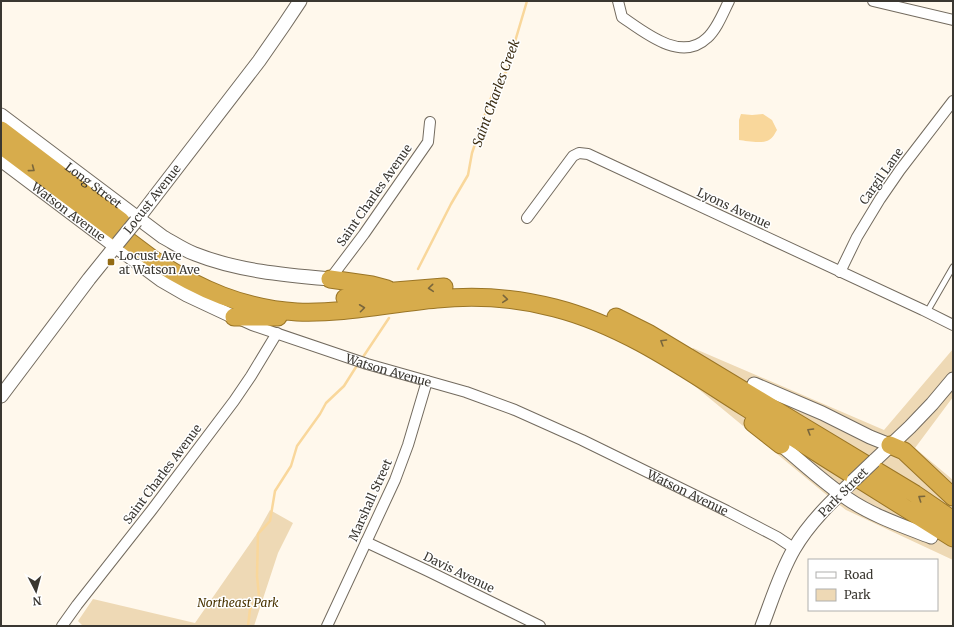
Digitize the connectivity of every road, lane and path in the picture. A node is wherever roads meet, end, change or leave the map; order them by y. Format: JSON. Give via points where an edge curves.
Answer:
{"nodes":[{"id":1,"x":300,"y":1,"type":"edge"},
{"id":2,"x":618,"y":1,"type":"edge"},
{"id":3,"x":730,"y":1,"type":"edge"},
{"id":4,"x":873,"y":1,"type":"edge"},
{"id":5,"x":953,"y":20,"type":"edge"},
{"id":6,"x":953,"y":101,"type":"edge"},
{"id":7,"x":1,"y":115,"type":"edge"},
{"id":8,"x":430,"y":122,"type":"dead end"},
{"id":9,"x":1,"y":130,"type":"edge"},
{"id":10,"x":1,"y":158,"type":"edge"},
{"id":11,"x":527,"y":218,"type":"dead end"},
{"id":12,"x":137,"y":219,"type":"junction"},
{"id":13,"x":117,"y":245,"type":"junction"},
{"id":14,"x":953,"y":267,"type":"edge"},
{"id":15,"x":840,"y":272,"type":"junction"},
{"id":16,"x":330,"y":279,"type":"junction"},
{"id":17,"x":395,"y":291,"type":"junction"},
{"id":18,"x":322,"y":312,"type":"junction"},
{"id":19,"x":927,"y":312,"type":"junction"},
{"id":20,"x":234,"y":317,"type":"junction"},
{"id":21,"x":953,"y":325,"type":"edge"},
{"id":22,"x":277,"y":333,"type":"junction"},
{"id":23,"x":682,"y":354,"type":"junction"},
{"id":24,"x":698,"y":377,"type":"junction"},
{"id":25,"x":953,"y":379,"type":"edge"},
{"id":26,"x":427,"y":381,"type":"junction"},
{"id":27,"x":754,"y":384,"type":"joint"},
{"id":28,"x":1,"y":396,"type":"edge"},
{"id":29,"x":781,"y":445,"type":"joint"},
{"id":30,"x":890,"y":445,"type":"junction"},
{"id":31,"x":840,"y":493,"type":"junction"},
{"id":32,"x":953,"y":497,"type":"edge"},
{"id":33,"x":953,"y":520,"type":"edge"},
{"id":34,"x":931,"y":537,"type":"joint"},
{"id":35,"x":953,"y":538,"type":"edge"},
{"id":36,"x":366,"y":542,"type":"junction"},
{"id":37,"x":953,"y":545,"type":"edge"},
{"id":38,"x":795,"y":549,"type":"junction"},
{"id":39,"x":62,"y":626,"type":"edge"},
{"id":40,"x":327,"y":626,"type":"edge"},
{"id":41,"x":540,"y":626,"type":"edge"},
{"id":42,"x":762,"y":626,"type":"edge"}],
"edges":[{"from":1,"to":12,"type":"street","name":"Locust Avenue","via":[[259,61]]},
{"from":2,"to":3,"type":"street","via":[[622,17],[652,38],[676,47],[692,46],[707,38]]},
{"from":4,"to":5,"type":"street"},
{"from":6,"to":15,"type":"street","name":"Cargil Lane","via":[[880,199]]},
{"from":7,"to":12,"type":"street","name":"Long Street"},
{"from":8,"to":16,"type":"street","name":"Saint Charles Avenue","via":[[428,142]]},
{"from":9,"to":17,"type":"highway","via":[[161,251],[187,268],[223,284],[273,298],[300,300],[339,299]]},
{"from":10,"to":13,"type":"street","name":"Watson Avenue"},
{"from":10,"to":18,"type":"highway","one_way":true,"via":[[85,209],[154,260],[203,289],[249,305],[288,311]]},
{"from":11,"to":15,"type":"street","name":"Lyons Avenue","via":[[573,156],[579,153],[588,154]]},
{"from":12,"to":13,"type":"street","name":"Locust Avenue","bridge":true},
{"from":12,"to":16,"type":"street","name":"Long Street","via":[[180,247],[219,262],[264,272]]},
{"from":13,"to":20,"type":"street","name":"Watson Avenue","via":[[161,280]]},
{"from":13,"to":28,"type":"street","name":"Locust Avenue","via":[[89,278]]},
{"from":14,"to":19,"type":"lane"},
{"from":15,"to":19,"type":"street","name":"Lyons Avenue"},
{"from":16,"to":17,"type":"highway"},
{"from":23,"to":17,"type":"highway","one_way":true,"via":[[623,320],[549,294],[474,286]]},
{"from":18,"to":20,"type":"highway","via":[[270,318]]},
{"from":18,"to":24,"type":"highway","one_way":true,"via":[[456,297],[534,303],[580,315],[620,331]]},
{"from":19,"to":21,"type":"street","name":"Lyons Avenue"},
{"from":20,"to":22,"type":"street","name":"Watson Avenue"},
{"from":22,"to":26,"type":"street","name":"Watson Avenue","via":[[367,364]]},
{"from":22,"to":39,"type":"street","name":"Saint Charles Avenue","via":[[234,401]]},
{"from":23,"to":27,"type":"highway"},
{"from":33,"to":23,"type":"highway","one_way":true,"via":[[915,494]]},
{"from":24,"to":29,"type":"highway"},
{"from":24,"to":35,"type":"highway"},
{"from":25,"to":30,"type":"street","name":"Park Street","via":[[927,410]]},
{"from":26,"to":36,"type":"street","name":"Marshall Street","via":[[408,445]]},
{"from":26,"to":38,"type":"street","name":"Watson Avenue","via":[[496,402],[582,440],[727,511]]},
{"from":27,"to":30,"type":"street"},
{"from":29,"to":31,"type":"street"},
{"from":30,"to":31,"type":"street","name":"Park Street","bridge":true},
{"from":30,"to":32,"type":"highway","via":[[904,451]]},
{"from":31,"to":34,"type":"street","via":[[869,512]]},
{"from":31,"to":38,"type":"street","name":"Park Street","via":[[815,520]]},
{"from":34,"to":37,"type":"highway"},
{"from":36,"to":40,"type":"street","name":"Marshall Street"},
{"from":36,"to":41,"type":"street","name":"Davis Avenue"},
{"from":38,"to":42,"type":"street","name":"Park Street"}]}
